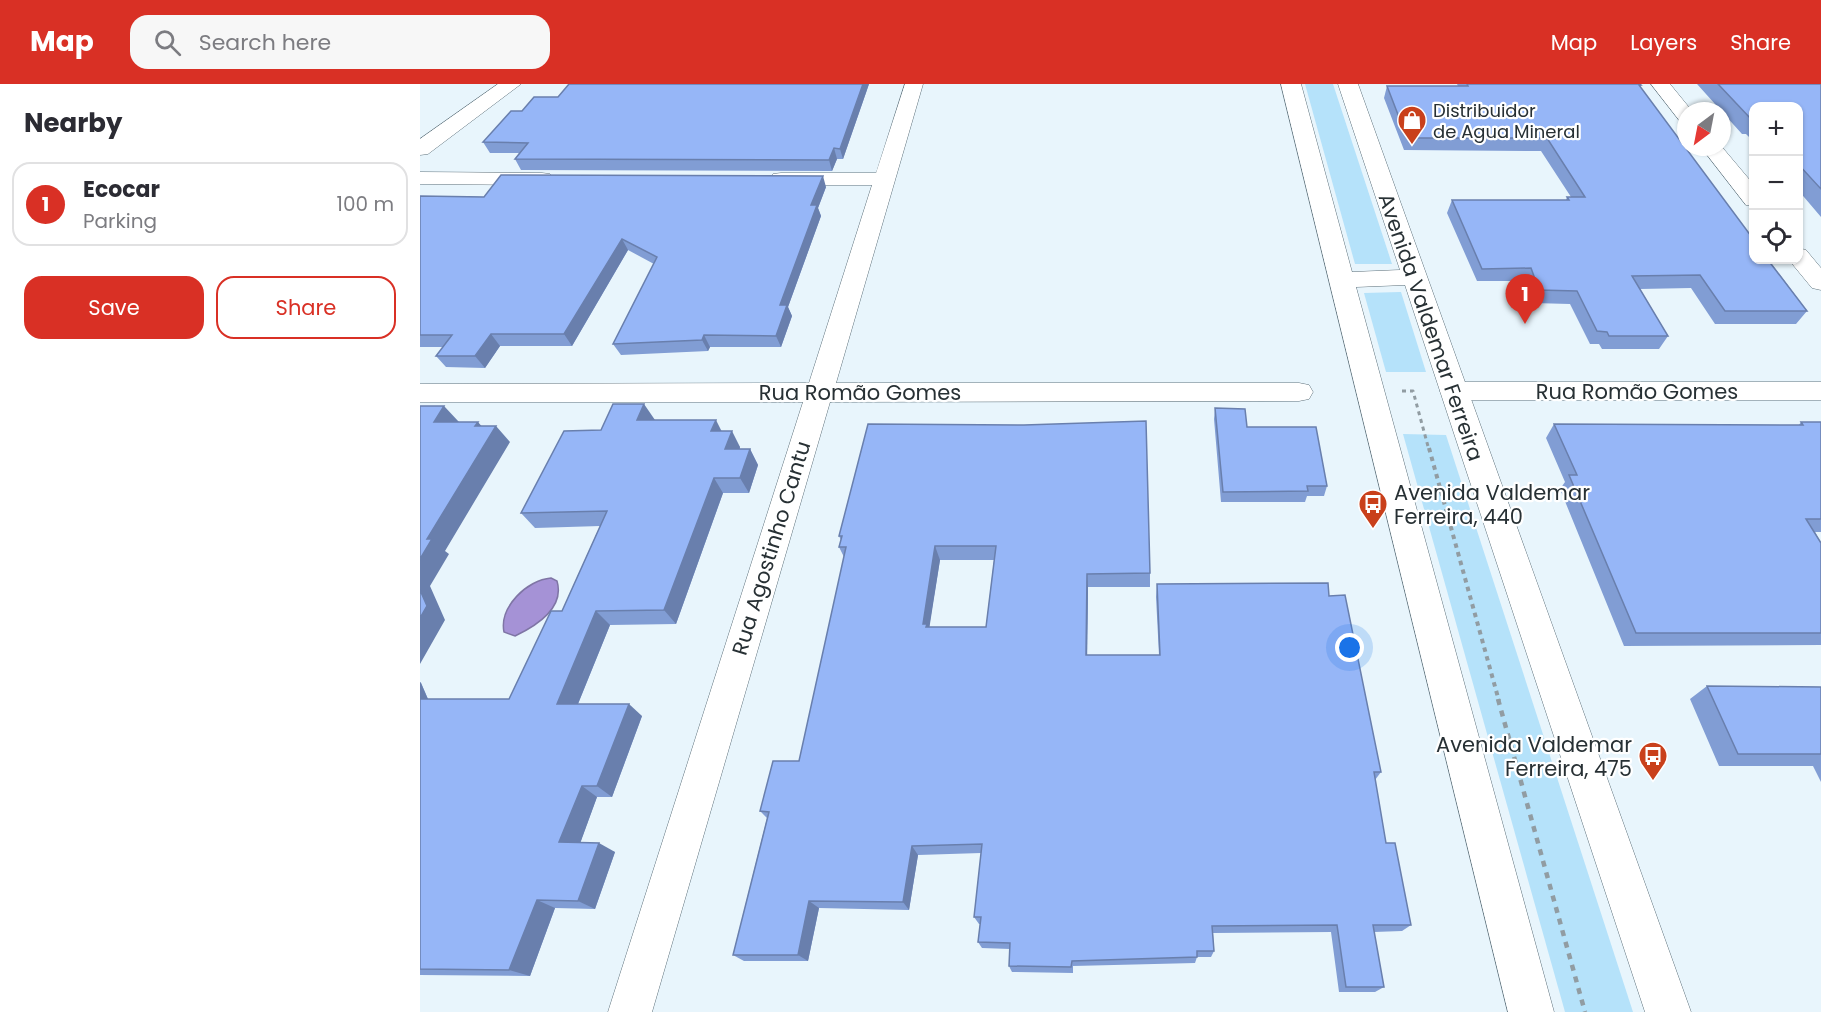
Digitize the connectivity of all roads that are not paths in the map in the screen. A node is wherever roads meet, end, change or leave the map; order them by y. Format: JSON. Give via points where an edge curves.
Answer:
{"nodes":[{"id":1,"x":511,"y":84,"type":"edge"},
{"id":2,"x":914,"y":84,"type":"edge"},
{"id":3,"x":1290,"y":84,"type":"edge"},
{"id":4,"x":1347,"y":84,"type":"edge"},
{"id":5,"x":1660,"y":84,"type":"edge"},
{"id":6,"x":1677,"y":105,"type":"edge"},
{"id":7,"x":420,"y":149,"type":"edge"},
{"id":8,"x":1718,"y":156,"type":"edge"},
{"id":9,"x":420,"y":178,"type":"edge"},
{"id":10,"x":563,"y":179,"type":"edge"},
{"id":11,"x":766,"y":179,"type":"edge"},
{"id":12,"x":885,"y":179,"type":"junction"},
{"id":13,"x":1749,"y":194,"type":"edge"},
{"id":14,"x":1803,"y":261,"type":"edge"},
{"id":15,"x":1414,"y":277,"type":"junction"},
{"id":16,"x":1341,"y":280,"type":"junction"},
{"id":17,"x":1821,"y":283,"type":"edge"},
{"id":18,"x":1454,"y":391,"type":"junction"},
{"id":19,"x":1821,"y":391,"type":"edge"},
{"id":20,"x":821,"y":392,"type":"junction"},
{"id":21,"x":1299,"y":392,"type":"dead end"},
{"id":22,"x":420,"y":393,"type":"edge"},
{"id":23,"x":630,"y":1012,"type":"edge"},
{"id":24,"x":1531,"y":1012,"type":"edge"},
{"id":25,"x":1668,"y":1012,"type":"edge"}],
"edges":[{"from":1,"to":7,"type":"main road"},
{"from":2,"to":12,"type":"street","name":"Rua Agostinho Cantu"},
{"from":3,"to":16,"type":"main road"},
{"from":4,"to":15,"type":"main road","name":"Avenida Valdemar Ferreira"},
{"from":5,"to":6,"type":"street"},
{"from":8,"to":13,"type":"street"},
{"from":9,"to":10,"type":"street"},
{"from":11,"to":12,"type":"street"},
{"from":12,"to":20,"type":"street","name":"Rua Agostinho Cantu"},
{"from":14,"to":17,"type":"street"},
{"from":15,"to":16,"type":"main road"},
{"from":15,"to":18,"type":"main road","name":"Avenida Valdemar Ferreira"},
{"from":16,"to":24,"type":"main road"},
{"from":18,"to":19,"type":"street","name":"Rua Romão Gomes"},
{"from":18,"to":25,"type":"main road","name":"Avenida Valdemar Ferreira"},
{"from":20,"to":21,"type":"street","name":"Rua Romão Gomes"},
{"from":20,"to":22,"type":"street","name":"Rua Romão Gomes"},
{"from":20,"to":23,"type":"street","name":"Rua Agostinho Cantu"}]}
